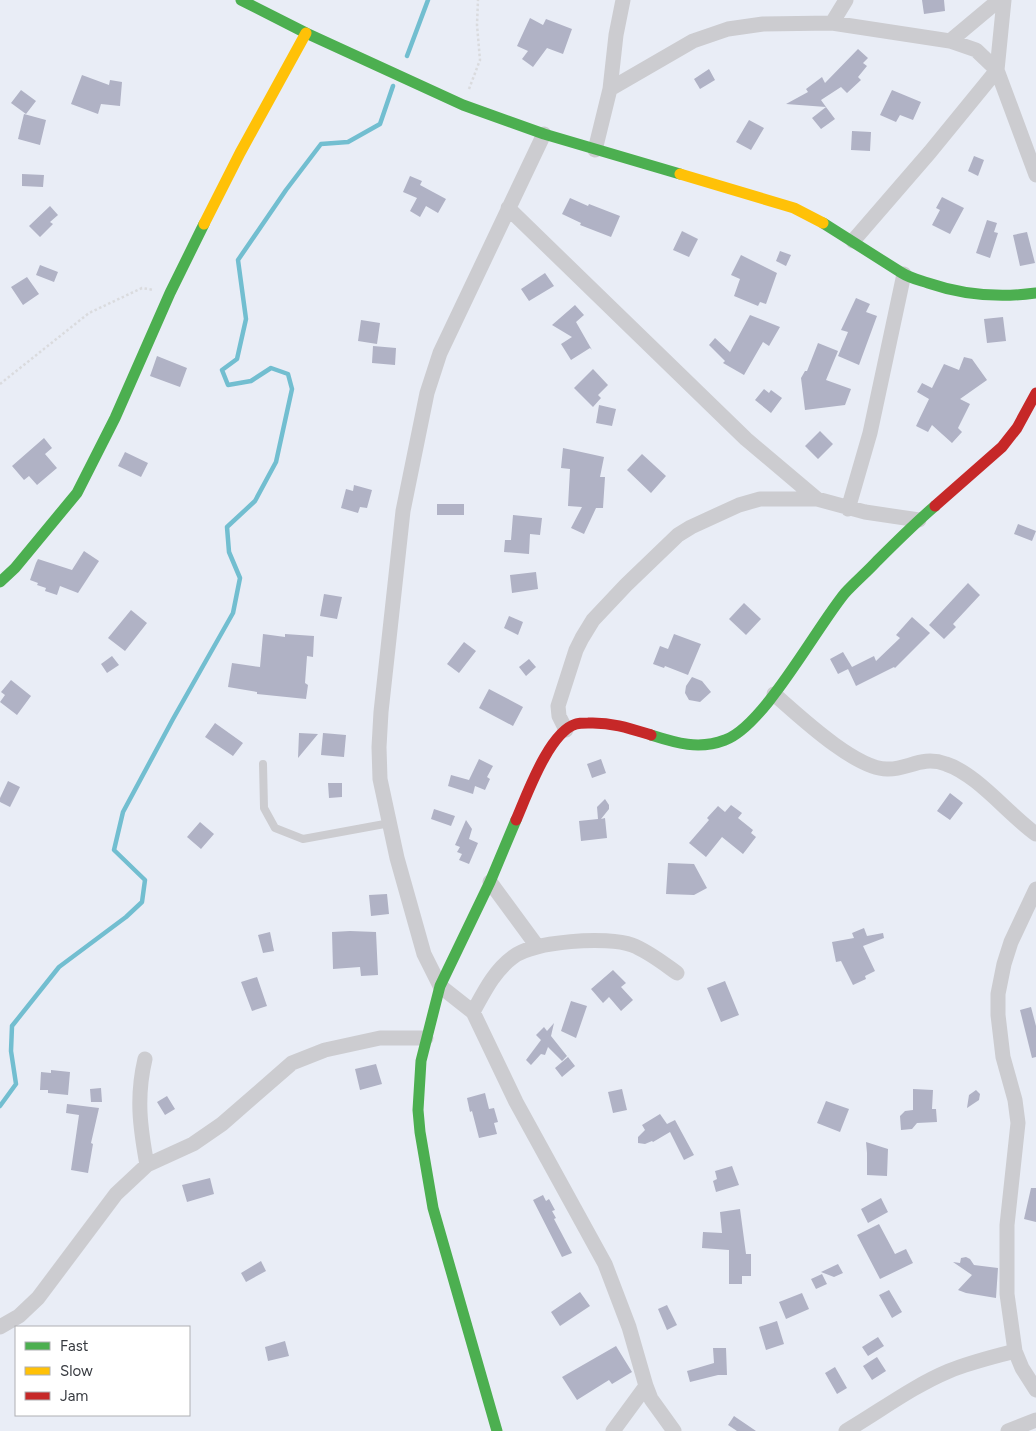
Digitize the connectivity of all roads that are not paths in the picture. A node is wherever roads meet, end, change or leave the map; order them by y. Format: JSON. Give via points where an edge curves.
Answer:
{"nodes":[{"id":1,"x":241,"y":0,"type":"edge"},
{"id":2,"x":623,"y":0,"type":"edge"},
{"id":3,"x":846,"y":0,"type":"edge"},
{"id":4,"x":999,"y":0,"type":"edge"},
{"id":5,"x":1004,"y":0,"type":"edge"},
{"id":6,"x":832,"y":22,"type":"junction"},
{"id":7,"x":306,"y":33,"type":"junction"},
{"id":8,"x":950,"y":41,"type":"junction"},
{"id":9,"x":997,"y":70,"type":"junction"},
{"id":10,"x":610,"y":89,"type":"junction"},
{"id":11,"x":544,"y":134,"type":"junction"},
{"id":12,"x":595,"y":150,"type":"junction"},
{"id":13,"x":1036,"y":175,"type":"edge"},
{"id":14,"x":508,"y":208,"type":"junction"},
{"id":15,"x":854,"y":241,"type":"junction"},
{"id":16,"x":904,"y":274,"type":"junction"},
{"id":17,"x":1036,"y":293,"type":"edge"},
{"id":18,"x":1036,"y":393,"type":"edge"},
{"id":19,"x":817,"y":499,"type":"junction"},
{"id":20,"x":848,"y":509,"type":"junction"},
{"id":21,"x":919,"y":520,"type":"junction"},
{"id":22,"x":0,"y":582,"type":"edge"},
{"id":23,"x":774,"y":694,"type":"junction"},
{"id":24,"x":566,"y":730,"type":"junction"},
{"id":25,"x":263,"y":764,"type":"dead end"},
{"id":26,"x":390,"y":823,"type":"junction"},
{"id":27,"x":1036,"y":834,"type":"edge"},
{"id":28,"x":490,"y":882,"type":"junction"},
{"id":29,"x":1036,"y":889,"type":"edge"},
{"id":30,"x":537,"y":946,"type":"junction"},
{"id":31,"x":677,"y":973,"type":"dead end"},
{"id":32,"x":440,"y":986,"type":"junction"},
{"id":33,"x":473,"y":1012,"type":"junction"},
{"id":34,"x":426,"y":1038,"type":"junction"},
{"id":35,"x":145,"y":1059,"type":"dead end"},
{"id":36,"x":147,"y":1165,"type":"junction"},
{"id":37,"x":0,"y":1327,"type":"edge"},
{"id":38,"x":1015,"y":1351,"type":"junction"},
{"id":39,"x":646,"y":1386,"type":"junction"},
{"id":40,"x":1036,"y":1390,"type":"edge"},
{"id":41,"x":1036,"y":1420,"type":"edge"},
{"id":42,"x":497,"y":1431,"type":"edge"},
{"id":43,"x":612,"y":1431,"type":"edge"},
{"id":44,"x":674,"y":1431,"type":"edge"},
{"id":45,"x":846,"y":1431,"type":"edge"},
{"id":46,"x":1008,"y":1431,"type":"edge"}],
"edges":[{"from":1,"to":7,"type":"street"},
{"from":2,"to":10,"type":"street"},
{"from":3,"to":6,"type":"street"},
{"from":4,"to":8,"type":"street"},
{"from":5,"to":9,"type":"street"},
{"from":6,"to":8,"type":"street"},
{"from":6,"to":10,"type":"street","via":[[763,24],[728,29],[693,41]]},
{"from":7,"to":11,"type":"street","via":[[463,105]]},
{"from":7,"to":22,"type":"street","via":[[240,153],[170,293],[77,493]]},
{"from":8,"to":9,"type":"street","via":[[976,50]]},
{"from":9,"to":13,"type":"street"},
{"from":9,"to":15,"type":"street"},
{"from":10,"to":12,"type":"street"},
{"from":11,"to":12,"type":"street"},
{"from":11,"to":14,"type":"street"},
{"from":12,"to":15,"type":"street","via":[[794,208]]},
{"from":14,"to":19,"type":"street","via":[[746,439]]},
{"from":14,"to":26,"type":"street","via":[[440,353],[427,392],[402,511],[379,747],[380,779]]},
{"from":15,"to":16,"type":"street"},
{"from":16,"to":17,"type":"street","via":[[962,293],[1013,296]]},
{"from":16,"to":20,"type":"street","via":[[870,433]]},
{"from":18,"to":21,"type":"street","via":[[1002,448]]},
{"from":19,"to":20,"type":"street"},
{"from":19,"to":24,"type":"street","via":[[760,498],[739,504],[678,535],[620,591],[593,620],[582,638],[558,706]]},
{"from":20,"to":21,"type":"street"},
{"from":21,"to":23,"type":"street","via":[[846,592]]},
{"from":23,"to":24,"type":"street","via":[[737,733],[726,740],[700,746],[680,744],[604,722],[576,724]]},
{"from":23,"to":27,"type":"street","via":[[842,749],[876,768],[887,770],[917,762],[948,764],[981,786]]},
{"from":24,"to":28,"type":"street","via":[[539,766]]},
{"from":25,"to":26,"type":"lane","via":[[264,808],[275,828],[303,839]]},
{"from":26,"to":32,"type":"street","via":[[424,954]]},
{"from":28,"to":30,"type":"street"},
{"from":28,"to":32,"type":"street"},
{"from":29,"to":38,"type":"street","via":[[1011,942],[998,994],[1002,1050],[1018,1122],[1006,1266]]},
{"from":30,"to":31,"type":"street","via":[[598,941],[630,944]]},
{"from":30,"to":33,"type":"street","via":[[515,955],[504,964]]},
{"from":32,"to":33,"type":"street"},
{"from":32,"to":34,"type":"street"},
{"from":33,"to":39,"type":"street","via":[[521,1110],[605,1264],[629,1327]]},
{"from":34,"to":36,"type":"street","via":[[380,1038],[325,1050],[292,1063],[222,1124],[193,1144]]},
{"from":34,"to":42,"type":"street","via":[[418,1110],[423,1155],[444,1250]]},
{"from":35,"to":36,"type":"street","via":[[139,1106]]},
{"from":36,"to":37,"type":"street","via":[[116,1194],[38,1298],[19,1316]]},
{"from":38,"to":40,"type":"street"},
{"from":38,"to":45,"type":"street","via":[[948,1372]]},
{"from":39,"to":43,"type":"street"},
{"from":39,"to":44,"type":"street","via":[[651,1399]]},
{"from":41,"to":46,"type":"street"}]}
